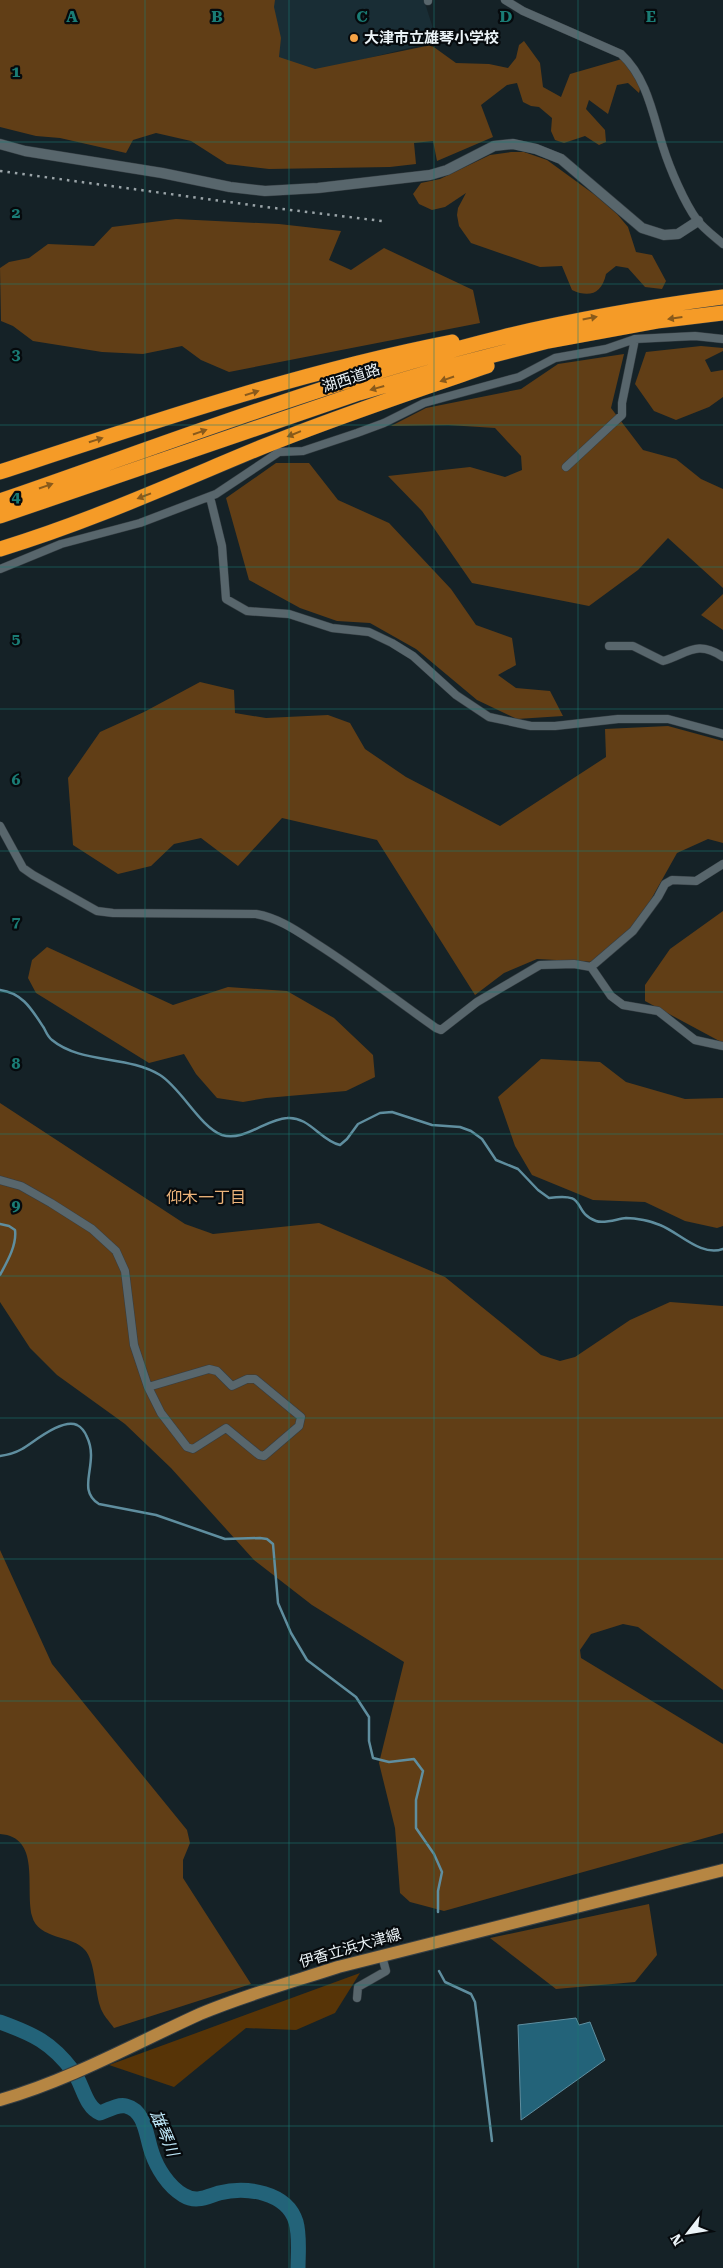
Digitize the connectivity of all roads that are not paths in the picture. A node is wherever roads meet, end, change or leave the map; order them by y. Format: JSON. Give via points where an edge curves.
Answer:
{"nodes":[{"id":1,"x":504,"y":0,"type":"edge"},
{"id":2,"x":0,"y":144,"type":"edge"},
{"id":3,"x":698,"y":221,"type":"junction"},
{"id":4,"x":723,"y":244,"type":"edge"},
{"id":5,"x":723,"y":297,"type":"edge"},
{"id":6,"x":723,"y":312,"type":"edge"},
{"id":7,"x":561,"y":324,"type":"junction"},
{"id":8,"x":593,"y":332,"type":"junction"},
{"id":9,"x":635,"y":339,"type":"junction"},
{"id":10,"x":723,"y":339,"type":"edge"},
{"id":11,"x":566,"y":467,"type":"dead end"},
{"id":12,"x":0,"y":472,"type":"edge"},
{"id":13,"x":210,"y":497,"type":"junction"},
{"id":14,"x":0,"y":502,"type":"edge"},
{"id":15,"x":0,"y":516,"type":"edge"},
{"id":16,"x":0,"y":550,"type":"edge"},
{"id":17,"x":0,"y":569,"type":"edge"},
{"id":18,"x":609,"y":646,"type":"dead end"},
{"id":19,"x":723,"y":657,"type":"edge"},
{"id":20,"x":723,"y":734,"type":"edge"},
{"id":21,"x":0,"y":826,"type":"edge"},
{"id":22,"x":723,"y":864,"type":"edge"},
{"id":23,"x":591,"y":967,"type":"junction"},
{"id":24,"x":723,"y":1046,"type":"edge"},
{"id":25,"x":0,"y":1180,"type":"edge"},
{"id":26,"x":148,"y":1387,"type":"junction"},
{"id":27,"x":723,"y":1870,"type":"edge"},
{"id":28,"x":382,"y":1956,"type":"junction"},
{"id":29,"x":356,"y":1998,"type":"dead end"},
{"id":30,"x":0,"y":2100,"type":"edge"}],
"edges":[{"from":1,"to":3,"type":"street","via":[[621,54],[631,63],[642,83],[672,171]]},
{"from":2,"to":3,"type":"street","via":[[230,188],[265,191],[430,175],[494,146],[513,144],[561,159],[642,228],[664,235],[678,234]]},
{"from":3,"to":4,"type":"street"},
{"from":7,"to":5,"type":"highway","name":"湖西道路","one_way":true},
{"from":6,"to":8,"type":"highway","name":"湖西道路","one_way":true},
{"from":12,"to":7,"type":"highway","one_way":true,"via":[[154,421],[292,381],[431,346]]},
{"from":14,"to":7,"type":"highway","name":"湖西道路","one_way":true,"via":[[313,393],[412,362]]},
{"from":8,"to":15,"type":"highway","name":"湖西道路","one_way":true,"via":[[506,351],[359,393]]},
{"from":8,"to":16,"type":"highway","one_way":true,"via":[[376,403]]},
{"from":9,"to":10,"type":"street","via":[[695,336]]},
{"from":9,"to":11,"type":"street","via":[[622,415]]},
{"from":9,"to":13,"type":"street","via":[[606,349],[555,358],[519,377],[424,403],[384,423],[303,451],[279,452]]},
{"from":13,"to":17,"type":"street","via":[[140,523],[60,544]]},
{"from":13,"to":20,"type":"street","via":[[222,546],[226,599],[247,611],[290,614],[332,628],[370,632],[413,656],[472,707],[508,722],[555,726],[618,719],[659,719]]},
{"from":18,"to":19,"type":"street","via":[[633,646],[663,661],[699,648]]},
{"from":21,"to":23,"type":"street","via":[[24,868],[97,911],[113,914],[269,916],[337,957],[441,1030],[477,1002],[540,966],[574,964]]},
{"from":22,"to":23,"type":"street","via":[[696,881],[672,880],[665,884],[633,931]]},
{"from":23,"to":24,"type":"street","via":[[611,996],[624,1005],[658,1011],[695,1040]]},
{"from":25,"to":26,"type":"street","via":[[22,1186],[51,1203],[92,1229],[116,1251],[125,1271],[134,1344]]},
{"from":26,"to":26,"type":"street","via":[[162,1412],[187,1447],[193,1450],[226,1428],[264,1456],[301,1423],[302,1417],[254,1379],[232,1386],[217,1371],[210,1369]]},
{"from":27,"to":28,"type":"main road","name":"伊香立浜大津線"},
{"from":28,"to":29,"type":"street","via":[[386,1971],[358,1987]]},
{"from":28,"to":30,"type":"main road","name":"伊香立浜大津線","via":[[243,1997],[60,2080]]}]}
